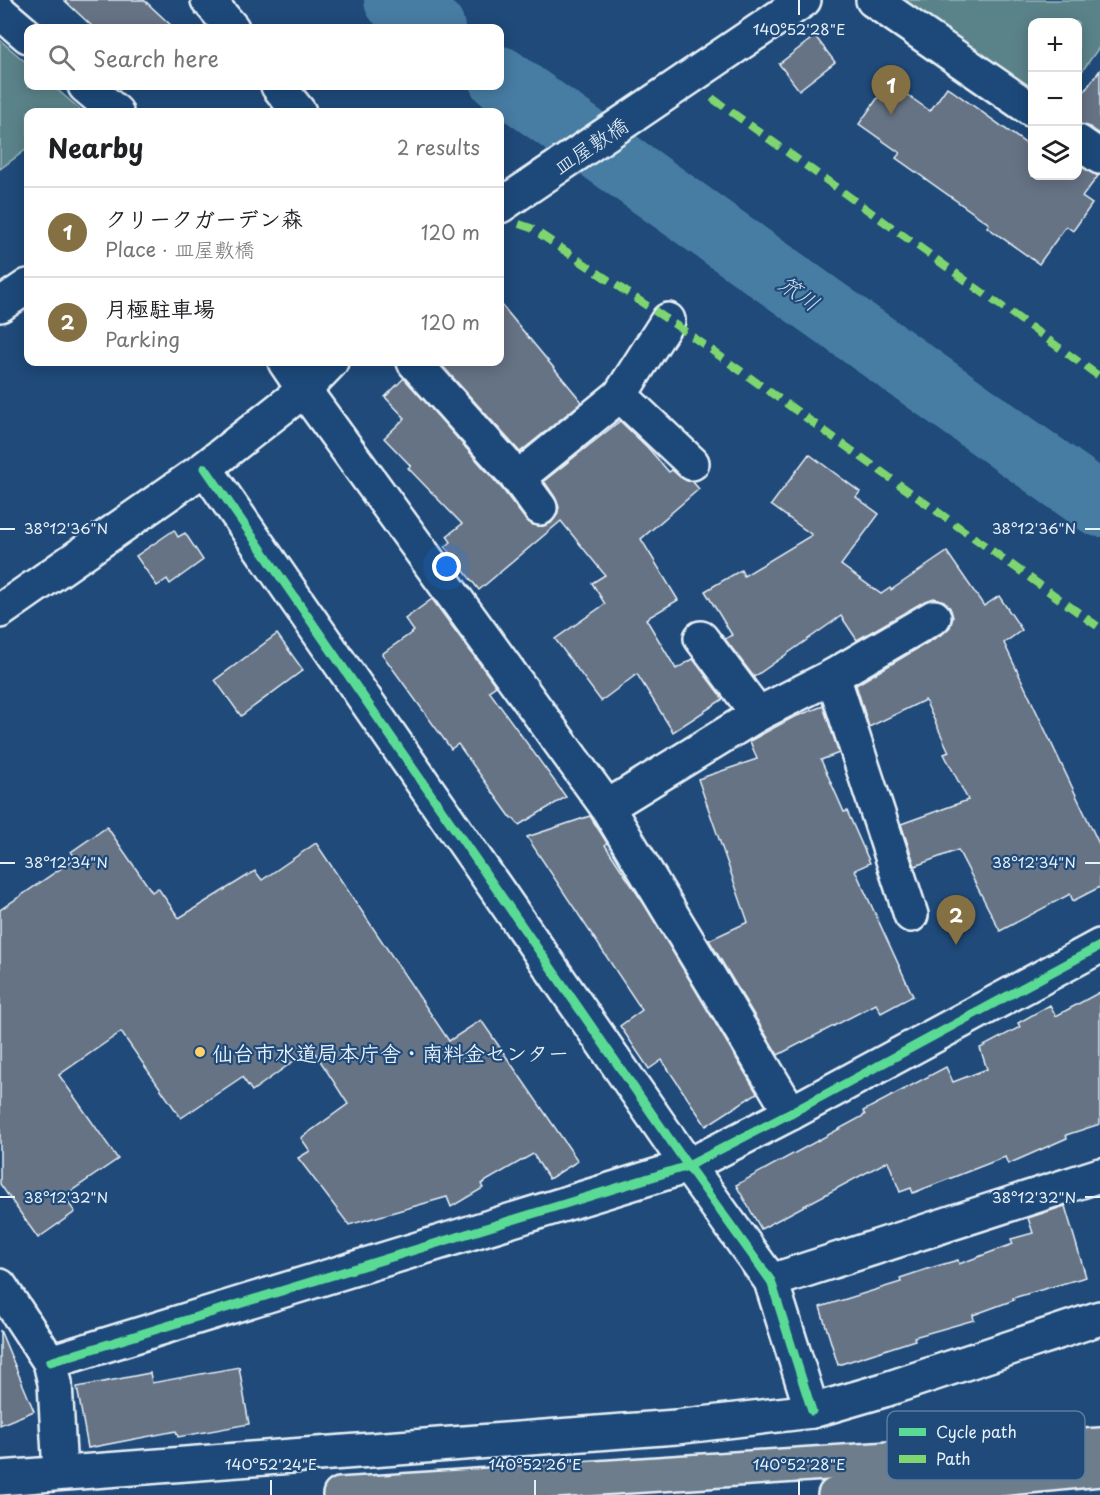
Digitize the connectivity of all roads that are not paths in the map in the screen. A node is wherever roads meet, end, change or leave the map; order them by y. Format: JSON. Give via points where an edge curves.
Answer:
{"nodes":[{"id":1,"x":208,"y":0,"type":"edge"},
{"id":2,"x":804,"y":0,"type":"edge"},
{"id":3,"x":873,"y":0,"type":"edge"},
{"id":4,"x":0,"y":12,"type":"edge"},
{"id":5,"x":229,"y":24,"type":"edge"},
{"id":6,"x":24,"y":33,"type":"edge"},
{"id":7,"x":90,"y":90,"type":"edge"},
{"id":8,"x":281,"y":90,"type":"edge"},
{"id":9,"x":1028,"y":107,"type":"edge"},
{"id":10,"x":111,"y":108,"type":"edge"},
{"id":11,"x":296,"y":108,"type":"edge"},
{"id":12,"x":1082,"y":145,"type":"edge"},
{"id":13,"x":1100,"y":157,"type":"edge"},
{"id":14,"x":504,"y":203,"type":"edge"},
{"id":15,"x":24,"y":289,"type":"edge"},
{"id":16,"x":0,"y":305,"type":"edge"},
{"id":17,"x":668,"y":321,"type":"dead end"},
{"id":18,"x":288,"y":366,"type":"edge"},
{"id":19,"x":327,"y":366,"type":"edge"},
{"id":20,"x":418,"y":366,"type":"edge"},
{"id":21,"x":304,"y":390,"type":"junction"},
{"id":22,"x":620,"y":395,"type":"junction"},
{"id":23,"x":692,"y":463,"type":"dead end"},
{"id":24,"x":205,"y":468,"type":"junction"},
{"id":25,"x":518,"y":478,"type":"junction"},
{"id":26,"x":540,"y":508,"type":"dead end"},
{"id":27,"x":0,"y":611,"type":"edge"},
{"id":28,"x":934,"y":617,"type":"dead end"},
{"id":29,"x":701,"y":638,"type":"dead end"},
{"id":30,"x":833,"y":676,"type":"junction"},
{"id":31,"x":758,"y":714,"type":"junction"},
{"id":32,"x":607,"y":807,"type":"junction"},
{"id":33,"x":911,"y":915,"type":"dead end"},
{"id":34,"x":1100,"y":946,"type":"edge"},
{"id":35,"x":791,"y":1113,"type":"junction"},
{"id":36,"x":688,"y":1166,"type":"junction"},
{"id":37,"x":1100,"y":1175,"type":"edge"},
{"id":38,"x":771,"y":1281,"type":"junction"},
{"id":39,"x":0,"y":1286,"type":"edge"},
{"id":40,"x":1100,"y":1318,"type":"edge"},
{"id":41,"x":50,"y":1362,"type":"junction"},
{"id":42,"x":812,"y":1412,"type":"junction"},
{"id":43,"x":1100,"y":1444,"type":"edge"},
{"id":44,"x":1085,"y":1445,"type":"edge"},
{"id":45,"x":887,"y":1458,"type":"edge"},
{"id":46,"x":1100,"y":1469,"type":"edge"},
{"id":47,"x":1085,"y":1470,"type":"edge"},
{"id":48,"x":60,"y":1473,"type":"junction"},
{"id":49,"x":0,"y":1478,"type":"edge"},
{"id":50,"x":988,"y":1480,"type":"edge"},
{"id":51,"x":340,"y":1495,"type":"edge"},
{"id":52,"x":835,"y":1495,"type":"edge"}],
"edges":[{"from":1,"to":5,"type":"street"},
{"from":2,"to":14,"type":"street","name":"皿屋敷橋"},
{"from":3,"to":9,"type":"street"},
{"from":4,"to":6,"type":"street"},
{"from":7,"to":10,"type":"street"},
{"from":8,"to":11,"type":"street"},
{"from":12,"to":13,"type":"street"},
{"from":15,"to":16,"type":"street"},
{"from":17,"to":22,"type":"street"},
{"from":18,"to":21,"type":"street"},
{"from":19,"to":21,"type":"street"},
{"from":20,"to":25,"type":"street"},
{"from":21,"to":24,"type":"street"},
{"from":21,"to":32,"type":"street"},
{"from":22,"to":23,"type":"street"},
{"from":22,"to":25,"type":"street"},
{"from":24,"to":27,"type":"street"},
{"from":24,"to":36,"type":"street"},
{"from":25,"to":26,"type":"street"},
{"from":28,"to":30,"type":"street"},
{"from":29,"to":31,"type":"street"},
{"from":30,"to":31,"type":"street"},
{"from":30,"to":33,"type":"street"},
{"from":31,"to":32,"type":"street"},
{"from":32,"to":35,"type":"street"},
{"from":34,"to":35,"type":"street"},
{"from":35,"to":36,"type":"street"},
{"from":36,"to":38,"type":"street"},
{"from":36,"to":41,"type":"street"},
{"from":37,"to":38,"type":"street"},
{"from":38,"to":42,"type":"street"},
{"from":39,"to":41,"type":"street"},
{"from":40,"to":42,"type":"street"},
{"from":41,"to":48,"type":"street","via":[[55,1383]]},
{"from":42,"to":48,"type":"street"},
{"from":43,"to":44,"type":"highway"},
{"from":45,"to":51,"type":"highway"},
{"from":46,"to":47,"type":"highway"},
{"from":48,"to":49,"type":"street"},
{"from":50,"to":52,"type":"highway"}]}
